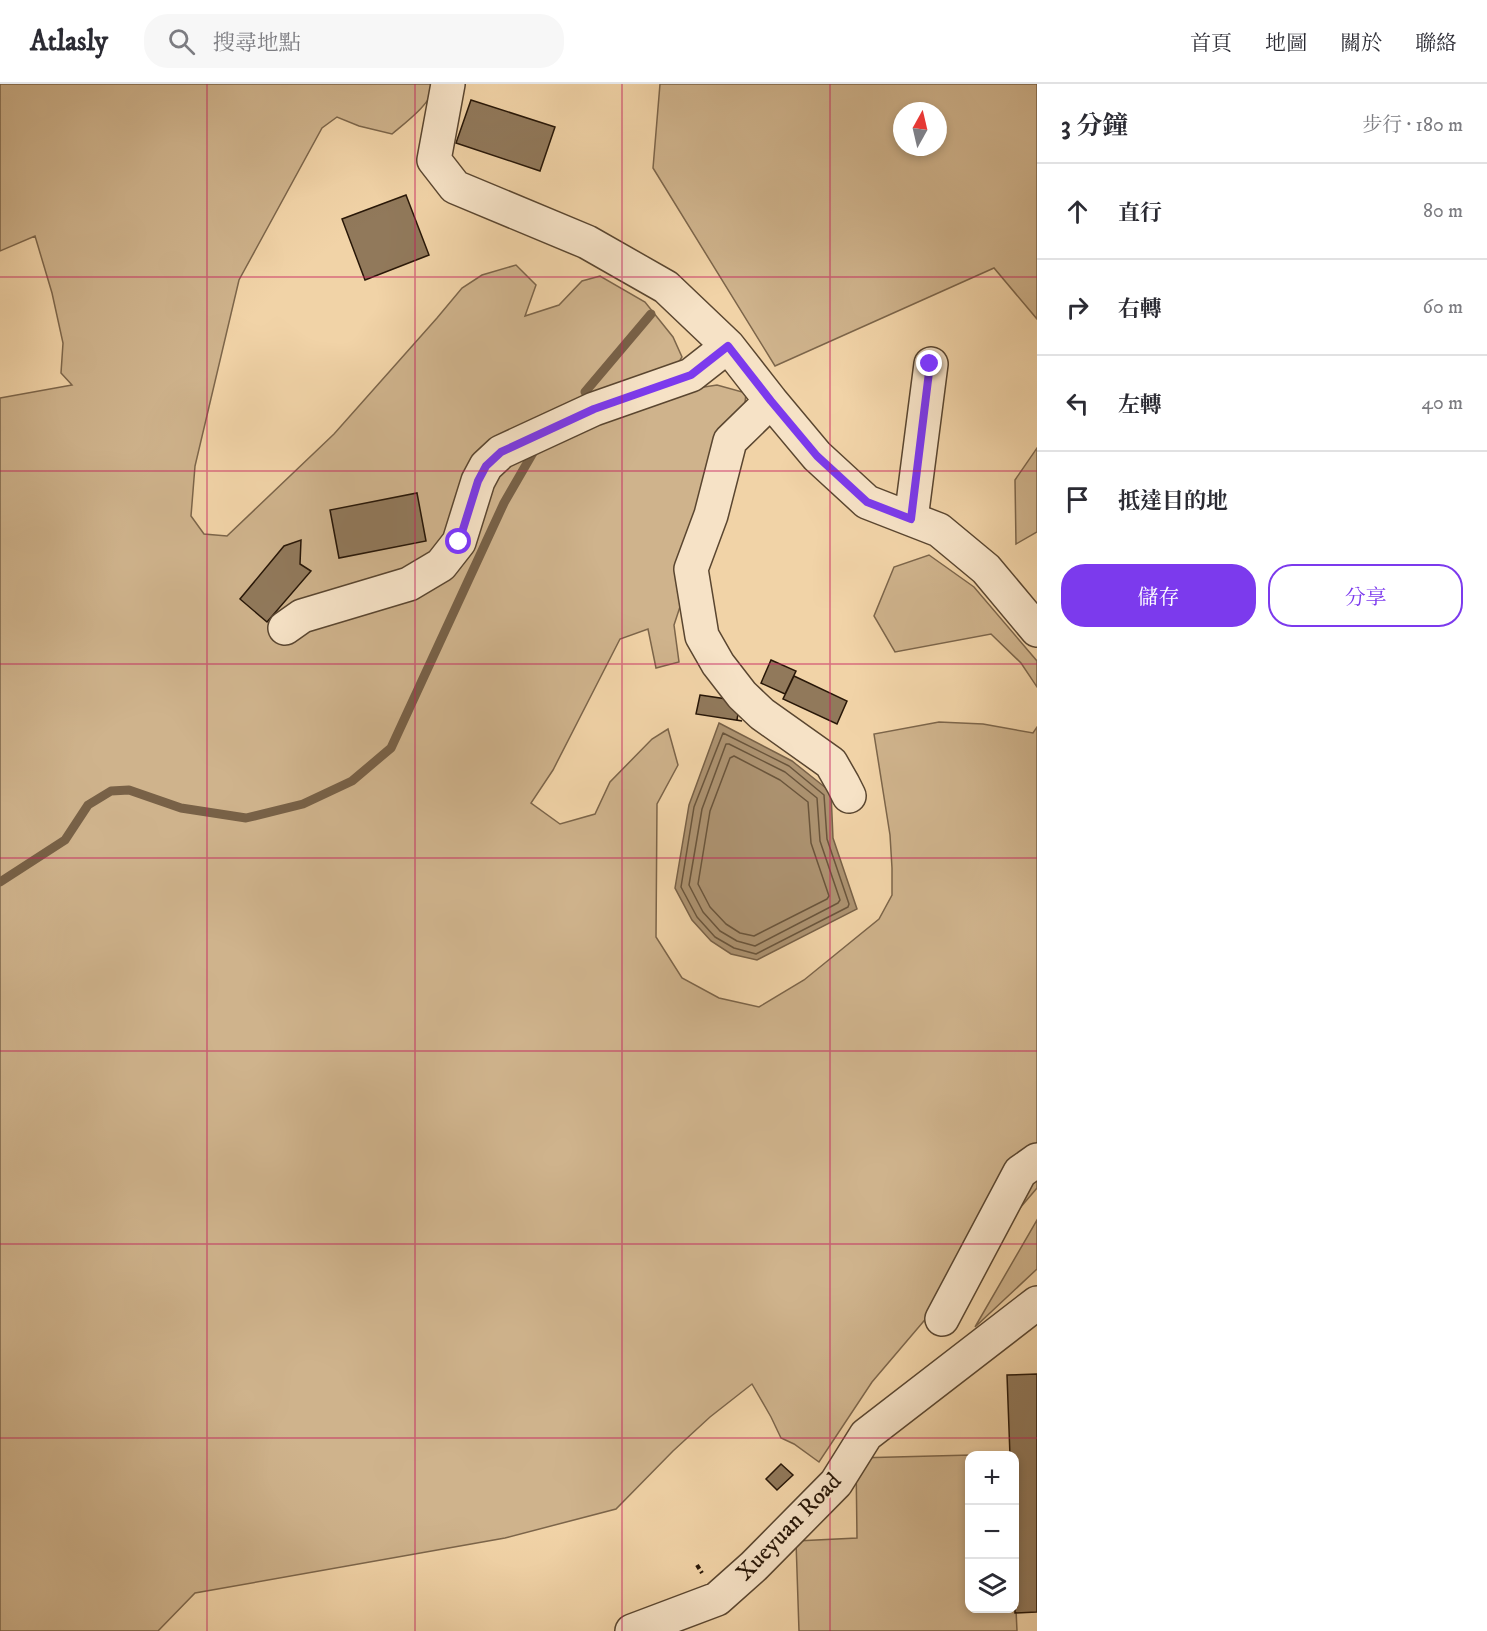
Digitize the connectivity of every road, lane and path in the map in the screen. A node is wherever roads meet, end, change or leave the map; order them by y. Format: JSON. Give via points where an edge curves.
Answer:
{"nodes":[{"id":1,"x":448,"y":84,"type":"edge"},
{"id":2,"x":728,"y":346,"type":"junction"},
{"id":3,"x":930,"y":364,"type":"dead end"},
{"id":4,"x":771,"y":401,"type":"junction"},
{"id":5,"x":911,"y":519,"type":"junction"},
{"id":6,"x":285,"y":628,"type":"dead end"},
{"id":7,"x":1037,"y":630,"type":"edge"},
{"id":8,"x":849,"y":796,"type":"dead end"},
{"id":9,"x":1037,"y":1160,"type":"edge"},
{"id":10,"x":1037,"y":1303,"type":"edge"},
{"id":11,"x":942,"y":1318,"type":"dead end"},
{"id":12,"x":688,"y":1622,"type":"edge"},
{"id":13,"x":632,"y":1631,"type":"edge"}],
"edges":[{"from":1,"to":2,"type":"street","via":[[434,160],[455,187],[587,242],[666,287]]},
{"from":2,"to":4,"type":"street"},
{"from":2,"to":6,"type":"street","via":[[691,375],[594,409],[501,452],[486,466],[478,481],[459,542],[441,565],[409,584],[302,616]]},
{"from":3,"to":5,"type":"street"},
{"from":4,"to":5,"type":"street","via":[[817,456],[867,502]]},
{"from":4,"to":8,"type":"street","via":[[730,441],[711,515],[691,569],[702,636],[742,695],[831,763]]},
{"from":5,"to":7,"type":"street","via":[[939,530],[986,568]]},
{"from":9,"to":11,"type":"street","via":[[1020,1172]]},
{"from":10,"to":12,"type":"street","name":"Xueyuan Road","via":[[866,1435],[836,1483],[754,1566]]},
{"from":12,"to":13,"type":"street","name":"Xueyuan Road"}]}
